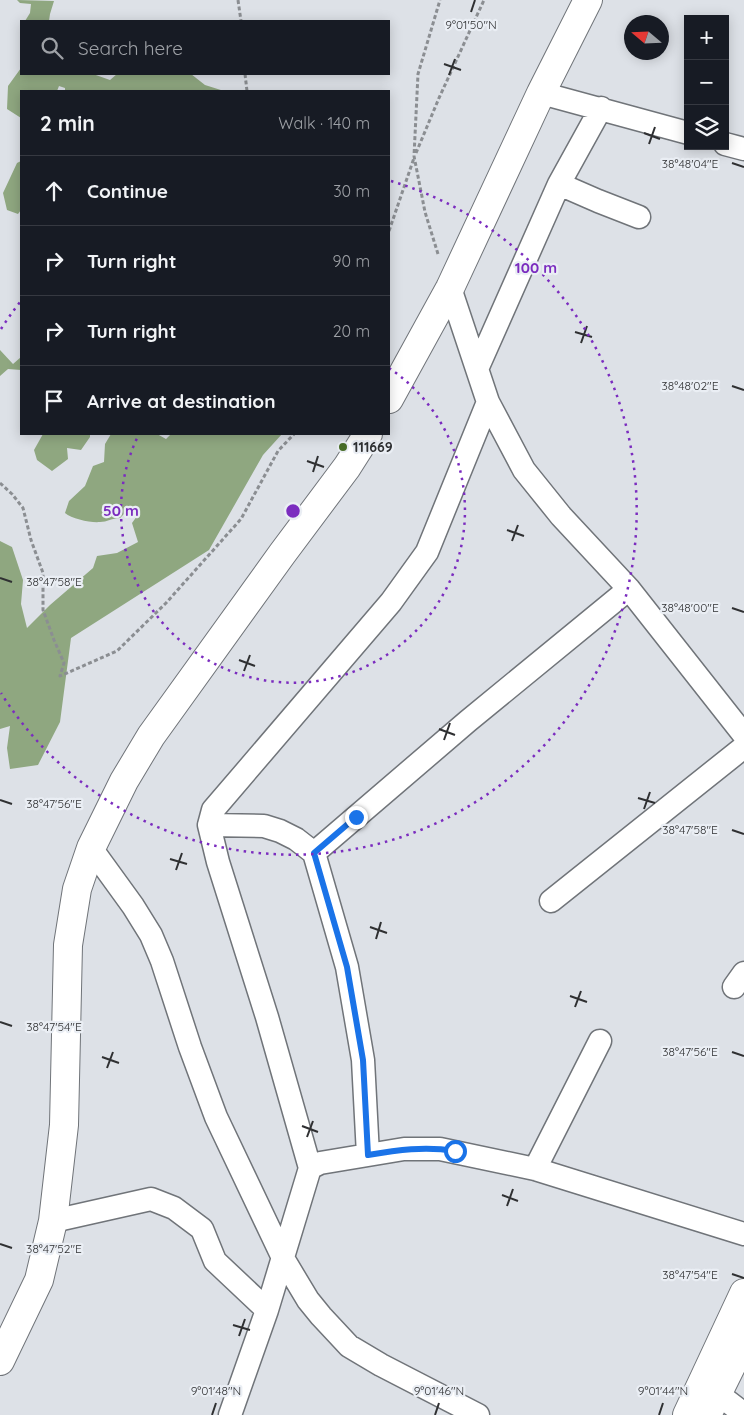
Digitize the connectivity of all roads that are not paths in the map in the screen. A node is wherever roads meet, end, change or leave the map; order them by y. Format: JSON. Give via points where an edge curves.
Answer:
{"nodes":[{"id":1,"x":588,"y":0,"type":"edge"},
{"id":2,"x":541,"y":93,"type":"junction"},
{"id":3,"x":601,"y":108,"type":"junction"},
{"id":4,"x":684,"y":132,"type":"edge"},
{"id":5,"x":729,"y":145,"type":"edge"},
{"id":6,"x":744,"y":149,"type":"edge"},
{"id":7,"x":559,"y":184,"type":"junction"},
{"id":8,"x":639,"y":216,"type":"dead end"},
{"id":9,"x":450,"y":288,"type":"junction"},
{"id":10,"x":477,"y":369,"type":"junction"},
{"id":11,"x":390,"y":397,"type":"edge"},
{"id":12,"x":488,"y":402,"type":"junction"},
{"id":13,"x":367,"y":435,"type":"edge"},
{"id":14,"x":629,"y":589,"type":"junction"},
{"id":15,"x":744,"y":735,"type":"edge"},
{"id":16,"x":744,"y":747,"type":"edge"},
{"id":17,"x":209,"y":825,"type":"junction"},
{"id":18,"x":91,"y":848,"type":"junction"},
{"id":19,"x":314,"y":853,"type":"junction"},
{"id":20,"x":551,"y":901,"type":"dead end"},
{"id":21,"x":600,"y":1041,"type":"dead end"},
{"id":22,"x":368,"y":1155,"type":"junction"},
{"id":23,"x":310,"y":1168,"type":"junction"},
{"id":24,"x":535,"y":1169,"type":"junction"},
{"id":25,"x":54,"y":1221,"type":"junction"},
{"id":26,"x":744,"y":1234,"type":"edge"},
{"id":27,"x":284,"y":1260,"type":"junction"},
{"id":28,"x":744,"y":1294,"type":"edge"},
{"id":29,"x":268,"y":1310,"type":"junction"},
{"id":30,"x":736,"y":1352,"type":"edge"},
{"id":31,"x":0,"y":1361,"type":"edge"},
{"id":32,"x":710,"y":1397,"type":"edge"},
{"id":33,"x":744,"y":1414,"type":"edge"},
{"id":34,"x":230,"y":1415,"type":"edge"},
{"id":35,"x":478,"y":1415,"type":"edge"},
{"id":36,"x":687,"y":1415,"type":"edge"}],
"edges":[{"from":1,"to":2,"type":"street"},
{"from":2,"to":3,"type":"street"},
{"from":2,"to":9,"type":"street"},
{"from":3,"to":4,"type":"street"},
{"from":3,"to":7,"type":"street"},
{"from":5,"to":6,"type":"street"},
{"from":7,"to":8,"type":"street"},
{"from":7,"to":10,"type":"street"},
{"from":9,"to":10,"type":"street"},
{"from":9,"to":11,"type":"street"},
{"from":10,"to":12,"type":"street"},
{"from":12,"to":14,"type":"street","via":[[524,470],[561,516]]},
{"from":12,"to":17,"type":"street","via":[[427,552],[391,602],[213,810]]},
{"from":13,"to":18,"type":"street","via":[[151,736],[124,781]]},
{"from":14,"to":15,"type":"street"},
{"from":14,"to":19,"type":"street"},
{"from":16,"to":20,"type":"street"},
{"from":17,"to":19,"type":"street","via":[[264,826],[296,839]]},
{"from":17,"to":23,"type":"street"},
{"from":18,"to":25,"type":"street","via":[[77,889],[68,945],[64,1126]]},
{"from":18,"to":27,"type":"street","via":[[151,935],[216,1117]]},
{"from":19,"to":22,"type":"street","via":[[347,967],[363,1060]]},
{"from":21,"to":24,"type":"street"},
{"from":22,"to":23,"type":"street","via":[[320,1163]]},
{"from":22,"to":24,"type":"street","via":[[404,1149],[440,1149]]},
{"from":23,"to":27,"type":"street"},
{"from":24,"to":26,"type":"street"},
{"from":25,"to":29,"type":"street","via":[[151,1199],[174,1208],[202,1229],[215,1261]]},
{"from":25,"to":31,"type":"street","via":[[39,1280]]},
{"from":27,"to":29,"type":"street"},
{"from":27,"to":35,"type":"street","via":[[312,1305],[349,1346]]},
{"from":28,"to":30,"type":"street"},
{"from":29,"to":34,"type":"street"},
{"from":30,"to":32,"type":"street"},
{"from":32,"to":33,"type":"street"},
{"from":32,"to":36,"type":"street"}]}
